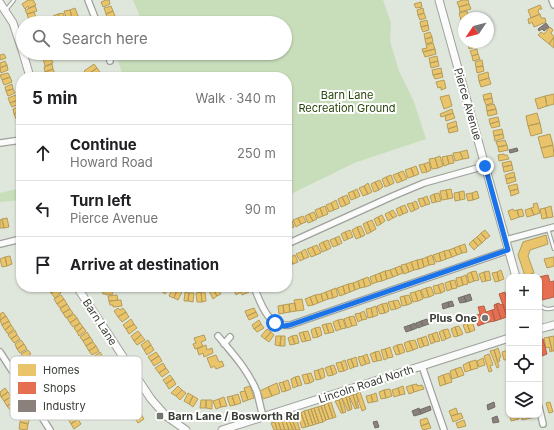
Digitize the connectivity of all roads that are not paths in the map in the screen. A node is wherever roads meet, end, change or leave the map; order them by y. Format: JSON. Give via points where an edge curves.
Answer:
{"nodes":[{"id":1,"x":14,"y":0,"type":"edge"},
{"id":2,"x":88,"y":0,"type":"edge"},
{"id":3,"x":439,"y":0,"type":"edge"},
{"id":4,"x":552,"y":0,"type":"edge"},
{"id":5,"x":0,"y":3,"type":"edge"},
{"id":6,"x":554,"y":5,"type":"edge"},
{"id":7,"x":6,"y":11,"type":"junction"},
{"id":8,"x":94,"y":16,"type":"edge"},
{"id":9,"x":16,"y":31,"type":"edge"},
{"id":10,"x":26,"y":60,"type":"edge"},
{"id":11,"x":29,"y":72,"type":"edge"},
{"id":12,"x":16,"y":141,"type":"edge"},
{"id":13,"x":0,"y":143,"type":"edge"},
{"id":14,"x":485,"y":166,"type":"junction"},
{"id":15,"x":551,"y":228,"type":"edge"},
{"id":16,"x":16,"y":240,"type":"edge"},
{"id":17,"x":506,"y":240,"type":"junction"},
{"id":18,"x":292,"y":242,"type":"edge"},
{"id":19,"x":0,"y":244,"type":"edge"},
{"id":20,"x":554,"y":249,"type":"edge"},
{"id":21,"x":508,"y":250,"type":"junction"},
{"id":22,"x":515,"y":274,"type":"edge"},
{"id":23,"x":80,"y":292,"type":"edge"},
{"id":24,"x":256,"y":292,"type":"edge"},
{"id":25,"x":542,"y":306,"type":"edge"},
{"id":26,"x":554,"y":308,"type":"edge"},
{"id":27,"x":554,"y":325,"type":"edge"},
{"id":28,"x":542,"y":328,"type":"edge"},
{"id":29,"x":218,"y":336,"type":"dead end"},
{"id":30,"x":230,"y":337,"type":"dead end"},
{"id":31,"x":506,"y":339,"type":"edge"},
{"id":32,"x":224,"y":344,"type":"junction"},
{"id":33,"x":0,"y":352,"type":"edge"},
{"id":34,"x":123,"y":356,"type":"edge"},
{"id":35,"x":422,"y":366,"type":"junction"},
{"id":36,"x":10,"y":368,"type":"edge"},
{"id":37,"x":142,"y":385,"type":"edge"},
{"id":38,"x":263,"y":417,"type":"junction"},
{"id":39,"x":542,"y":418,"type":"edge"},
{"id":40,"x":43,"y":420,"type":"edge"},
{"id":41,"x":543,"y":424,"type":"dead end"},
{"id":42,"x":49,"y":429,"type":"edge"},
{"id":43,"x":186,"y":430,"type":"edge"},
{"id":44,"x":222,"y":430,"type":"edge"},
{"id":45,"x":444,"y":430,"type":"edge"}],
"edges":[{"from":1,"to":7,"type":"lane"},
{"from":2,"to":8,"type":"street"},
{"from":3,"to":14,"type":"street","name":"Pierce Avenue"},
{"from":4,"to":6,"type":"street"},
{"from":5,"to":7,"type":"street"},
{"from":7,"to":9,"type":"street"},
{"from":10,"to":11,"type":"street"},
{"from":12,"to":13,"type":"street"},
{"from":14,"to":17,"type":"street","name":"Pierce Avenue"},
{"from":14,"to":18,"type":"street","via":[[418,186]]},
{"from":15,"to":17,"type":"street"},
{"from":15,"to":20,"type":"lane"},
{"from":16,"to":19,"type":"street"},
{"from":17,"to":21,"type":"street","name":"Pierce Avenue"},
{"from":21,"to":22,"type":"street","name":"Pierce Avenue"},
{"from":21,"to":24,"type":"street","via":[[290,325],[280,326],[268,317]]},
{"from":23,"to":34,"type":"street","name":"Barn Lane"},
{"from":25,"to":26,"type":"lane","via":[[548,310]]},
{"from":27,"to":28,"type":"street"},
{"from":29,"to":32,"type":"street"},
{"from":30,"to":32,"type":"street"},
{"from":31,"to":35,"type":"street","name":"Lincoln Road North"},
{"from":32,"to":38,"type":"street","via":[[236,356],[249,376],[257,393]]},
{"from":33,"to":36,"type":"street"},
{"from":35,"to":38,"type":"street","name":"Lincoln Road North"},
{"from":35,"to":45,"type":"street"},
{"from":37,"to":43,"type":"street","name":"Barn Lane","via":[[166,416]]},
{"from":38,"to":44,"type":"street","name":"Lincoln Road North"},
{"from":39,"to":41,"type":"street"},
{"from":40,"to":42,"type":"street"}]}
